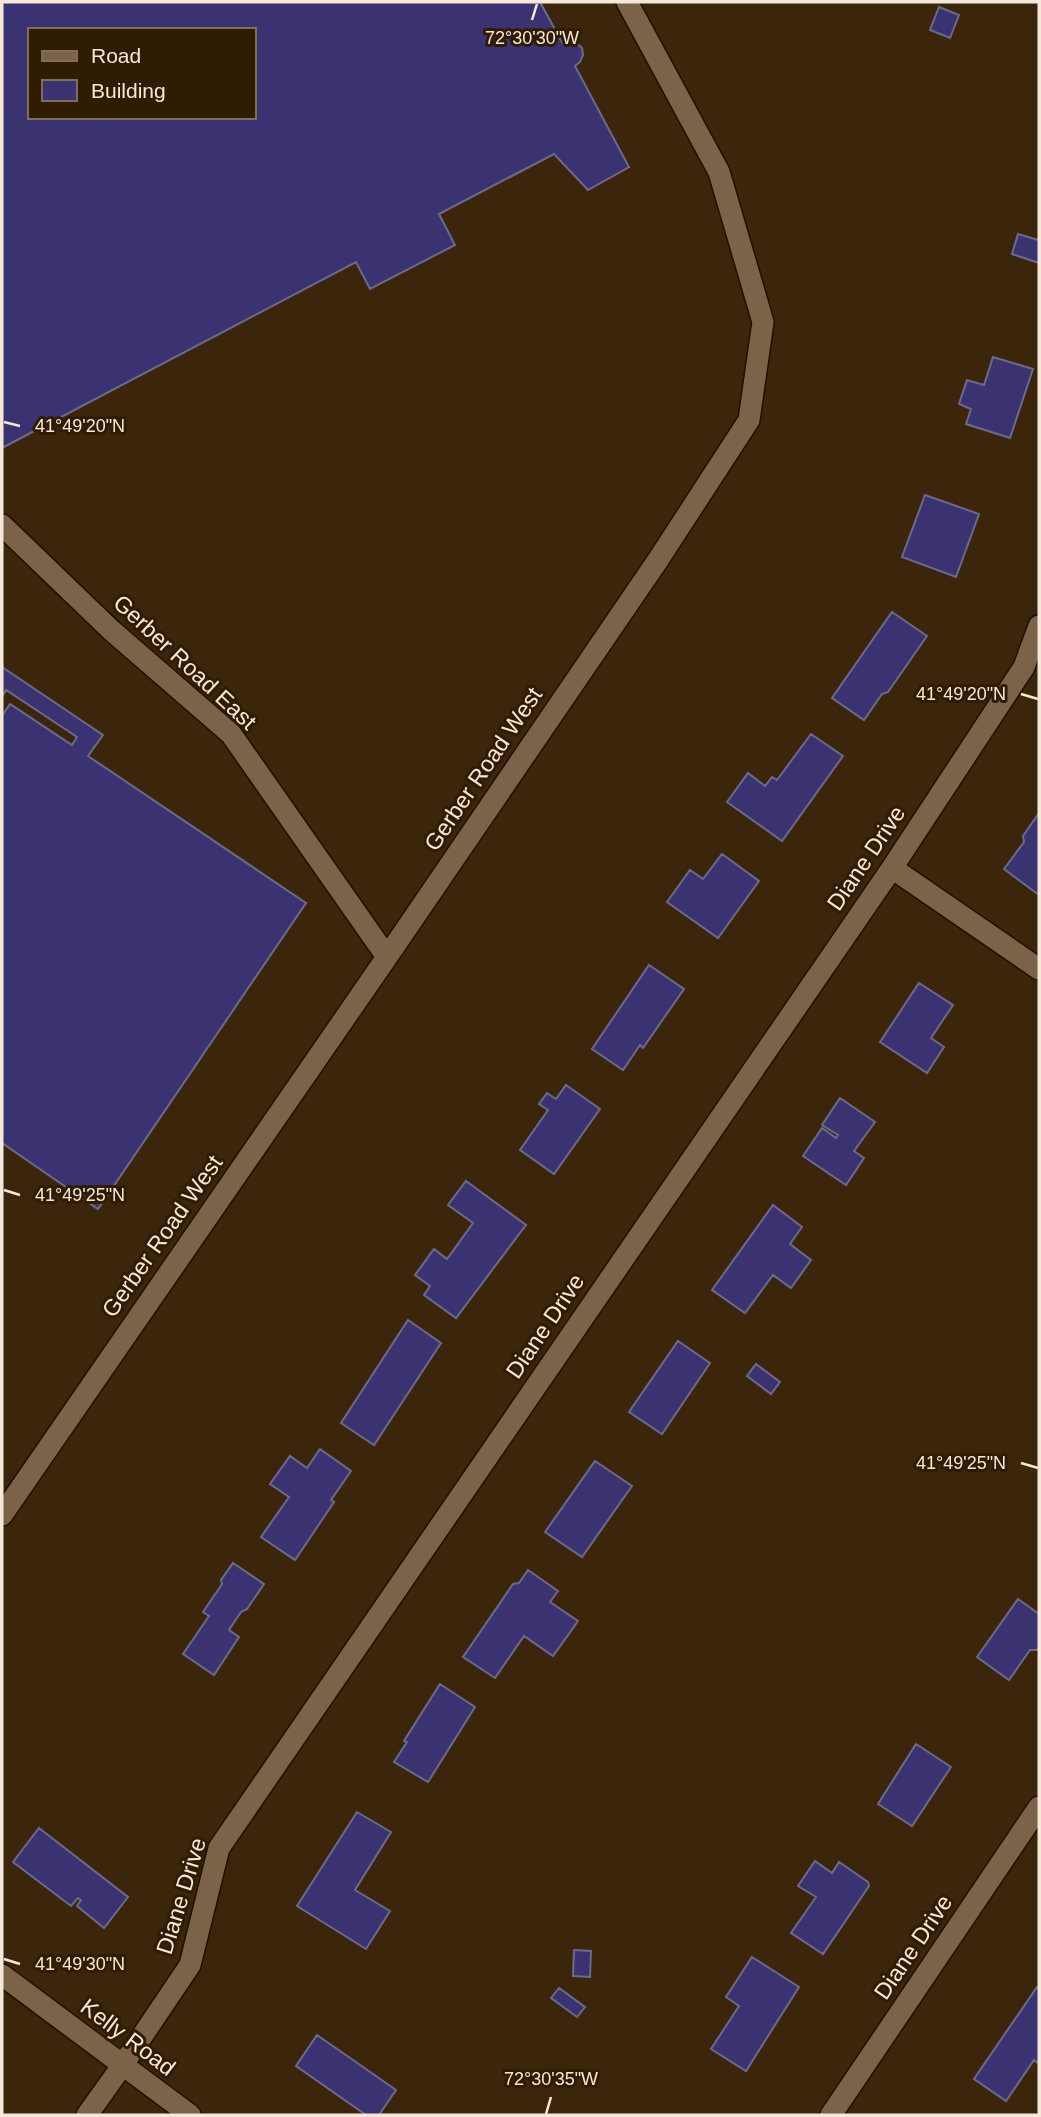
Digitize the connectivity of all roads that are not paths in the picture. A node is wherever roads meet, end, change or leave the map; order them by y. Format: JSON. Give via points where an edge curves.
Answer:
{"nodes":[{"id":1,"x":627,"y":2,"type":"edge"},
{"id":2,"x":2,"y":525,"type":"edge"},
{"id":3,"x":1039,"y":626,"type":"edge"},
{"id":4,"x":892,"y":868,"type":"junction"},
{"id":5,"x":387,"y":957,"type":"junction"},
{"id":6,"x":1039,"y":969,"type":"edge"},
{"id":7,"x":2,"y":1515,"type":"edge"},
{"id":8,"x":1039,"y":1807,"type":"edge"},
{"id":9,"x":2,"y":1975,"type":"edge"},
{"id":10,"x":122,"y":2067,"type":"junction"},
{"id":11,"x":87,"y":2115,"type":"edge"},
{"id":12,"x":190,"y":2115,"type":"edge"},
{"id":13,"x":831,"y":2115,"type":"edge"}],
"edges":[{"from":1,"to":5,"type":"street","name":"Gerber Road West","via":[[719,172],[763,322],[749,420]]},
{"from":2,"to":5,"type":"street","name":"Gerber Road East","via":[[231,734]]},
{"from":3,"to":4,"type":"street","name":"Diane Drive","via":[[1024,667]]},
{"from":4,"to":6,"type":"street"},
{"from":4,"to":10,"type":"street","name":"Diane Drive","via":[[219,1848],[190,1965]]},
{"from":5,"to":7,"type":"street","name":"Gerber Road West"},
{"from":8,"to":13,"type":"street","name":"Diane Drive"},
{"from":9,"to":10,"type":"street","name":"Kelly Road"},
{"from":10,"to":11,"type":"street","name":"Diane Drive"},
{"from":10,"to":12,"type":"street","name":"Kelly Road"}]}
